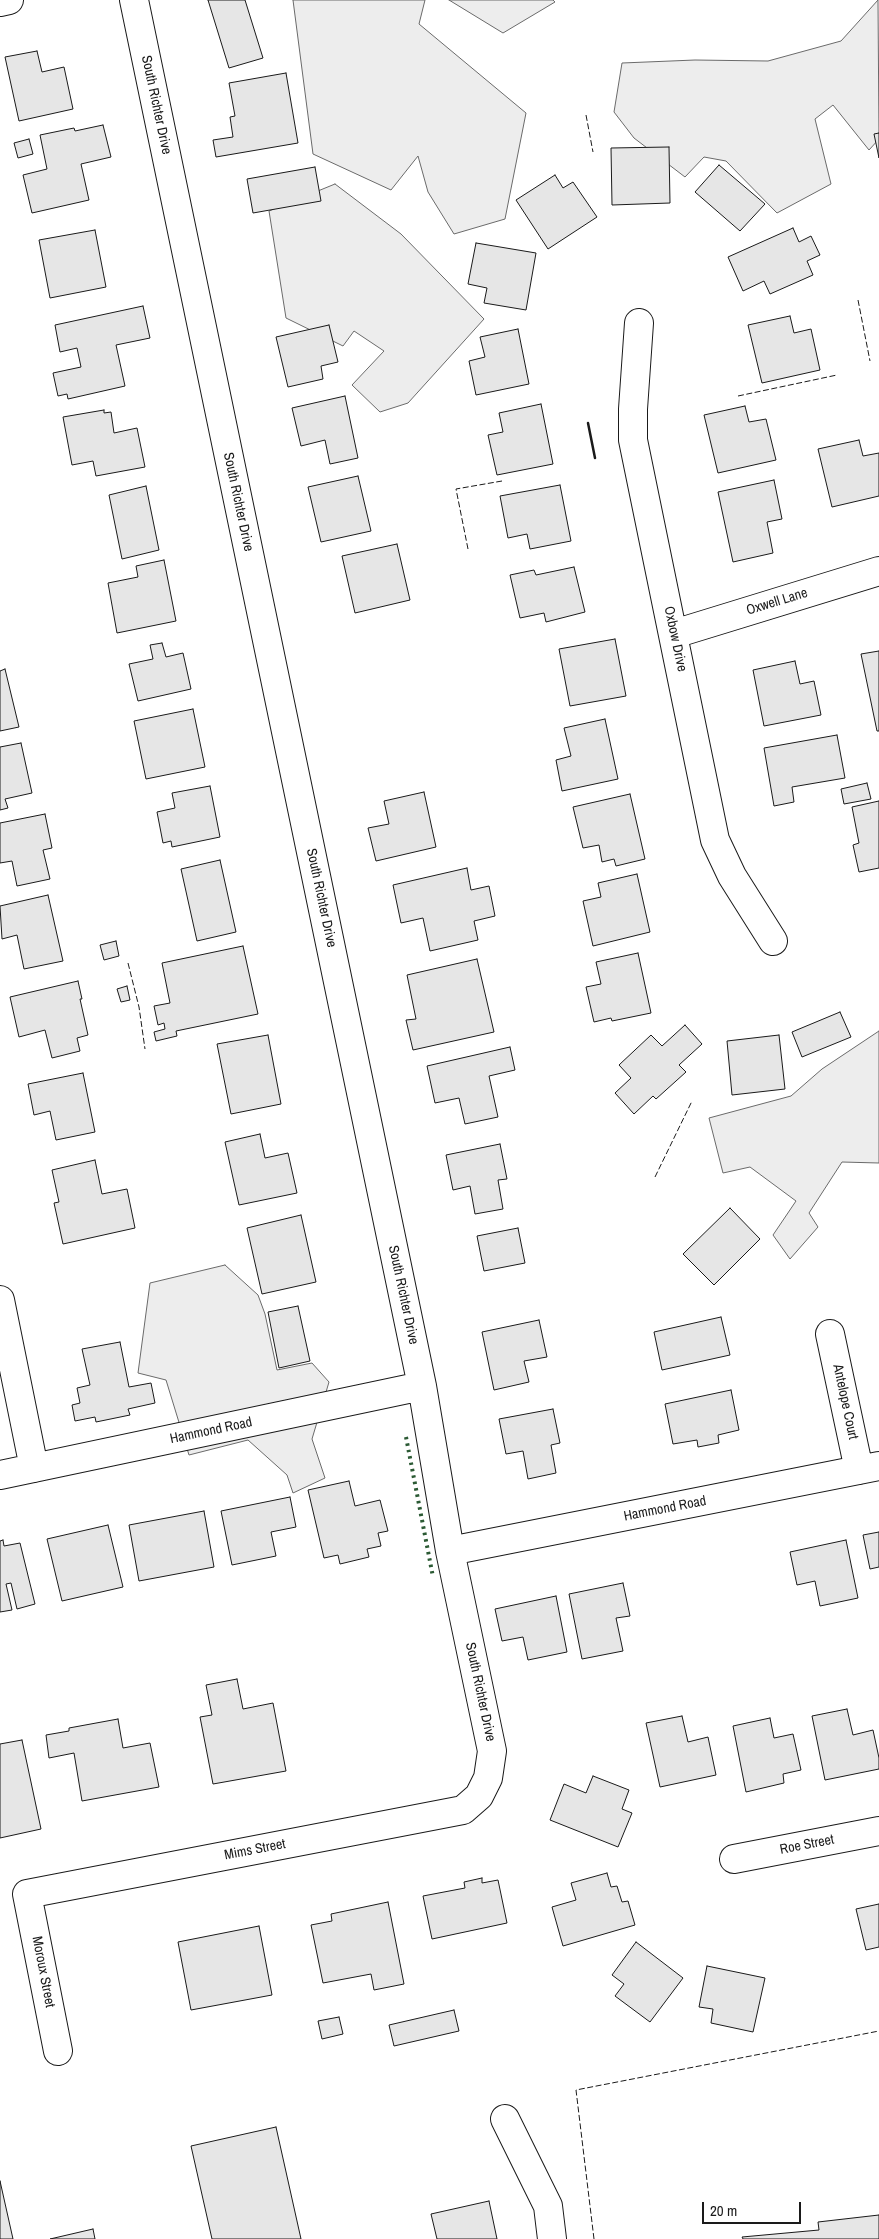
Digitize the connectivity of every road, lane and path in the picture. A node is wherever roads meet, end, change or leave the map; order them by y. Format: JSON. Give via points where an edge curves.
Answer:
{"nodes":[{"id":1,"x":9,"y":0,"type":"edge"},
{"id":2,"x":134,"y":0,"type":"edge"},
{"id":3,"x":0,"y":2,"type":"edge"},
{"id":4,"x":639,"y":323,"type":"dead end"},
{"id":5,"x":879,"y":571,"type":"edge"},
{"id":6,"x":674,"y":634,"type":"junction"},
{"id":7,"x":773,"y":941,"type":"dead end"},
{"id":8,"x":0,"y":1300,"type":"edge"},
{"id":9,"x":830,"y":1334,"type":"dead end"},
{"id":10,"x":422,"y":1386,"type":"junction"},
{"id":11,"x":34,"y":1468,"type":"junction"},
{"id":12,"x":869,"y":1468,"type":"edge"},
{"id":13,"x":0,"y":1475,"type":"edge"},
{"id":14,"x":450,"y":1551,"type":"junction"},
{"id":15,"x":479,"y":1796,"type":"joint"},
{"id":16,"x":879,"y":1831,"type":"edge"},
{"id":17,"x":734,"y":1859,"type":"dead end"},
{"id":18,"x":27,"y":1894,"type":"joint"},
{"id":19,"x":58,"y":2051,"type":"dead end"},
{"id":20,"x":505,"y":2119,"type":"dead end"},
{"id":21,"x":552,"y":2239,"type":"edge"}],
"edges":[{"from":1,"to":3,"type":"street"},
{"from":2,"to":10,"type":"street","name":"South Richter Drive"},
{"from":4,"to":6,"type":"street","name":"Oxbow Drive","via":[[632,409],[633,440]]},
{"from":5,"to":6,"type":"street","name":"Oxwell Lane"},
{"from":6,"to":7,"type":"street","name":"Oxbow Drive","via":[[715,840],[732,876]]},
{"from":8,"to":11,"type":"street"},
{"from":9,"to":12,"type":"street","name":"Antelope Court"},
{"from":10,"to":11,"type":"street","name":"Hammond Road"},
{"from":10,"to":14,"type":"street","name":"South Richter Drive"},
{"from":11,"to":13,"type":"street","name":"Hammond Road"},
{"from":12,"to":14,"type":"street","name":"Hammond Road"},
{"from":14,"to":15,"type":"street","name":"South Richter Drive","via":[[492,1751],[488,1778]]},
{"from":15,"to":18,"type":"street","name":"Mims Street","via":[[463,1810]]},
{"from":16,"to":17,"type":"street","name":"Roe Street"},
{"from":18,"to":19,"type":"street","name":"Moroux Street"},
{"from":20,"to":21,"type":"street","via":[[548,2206]]}]}
